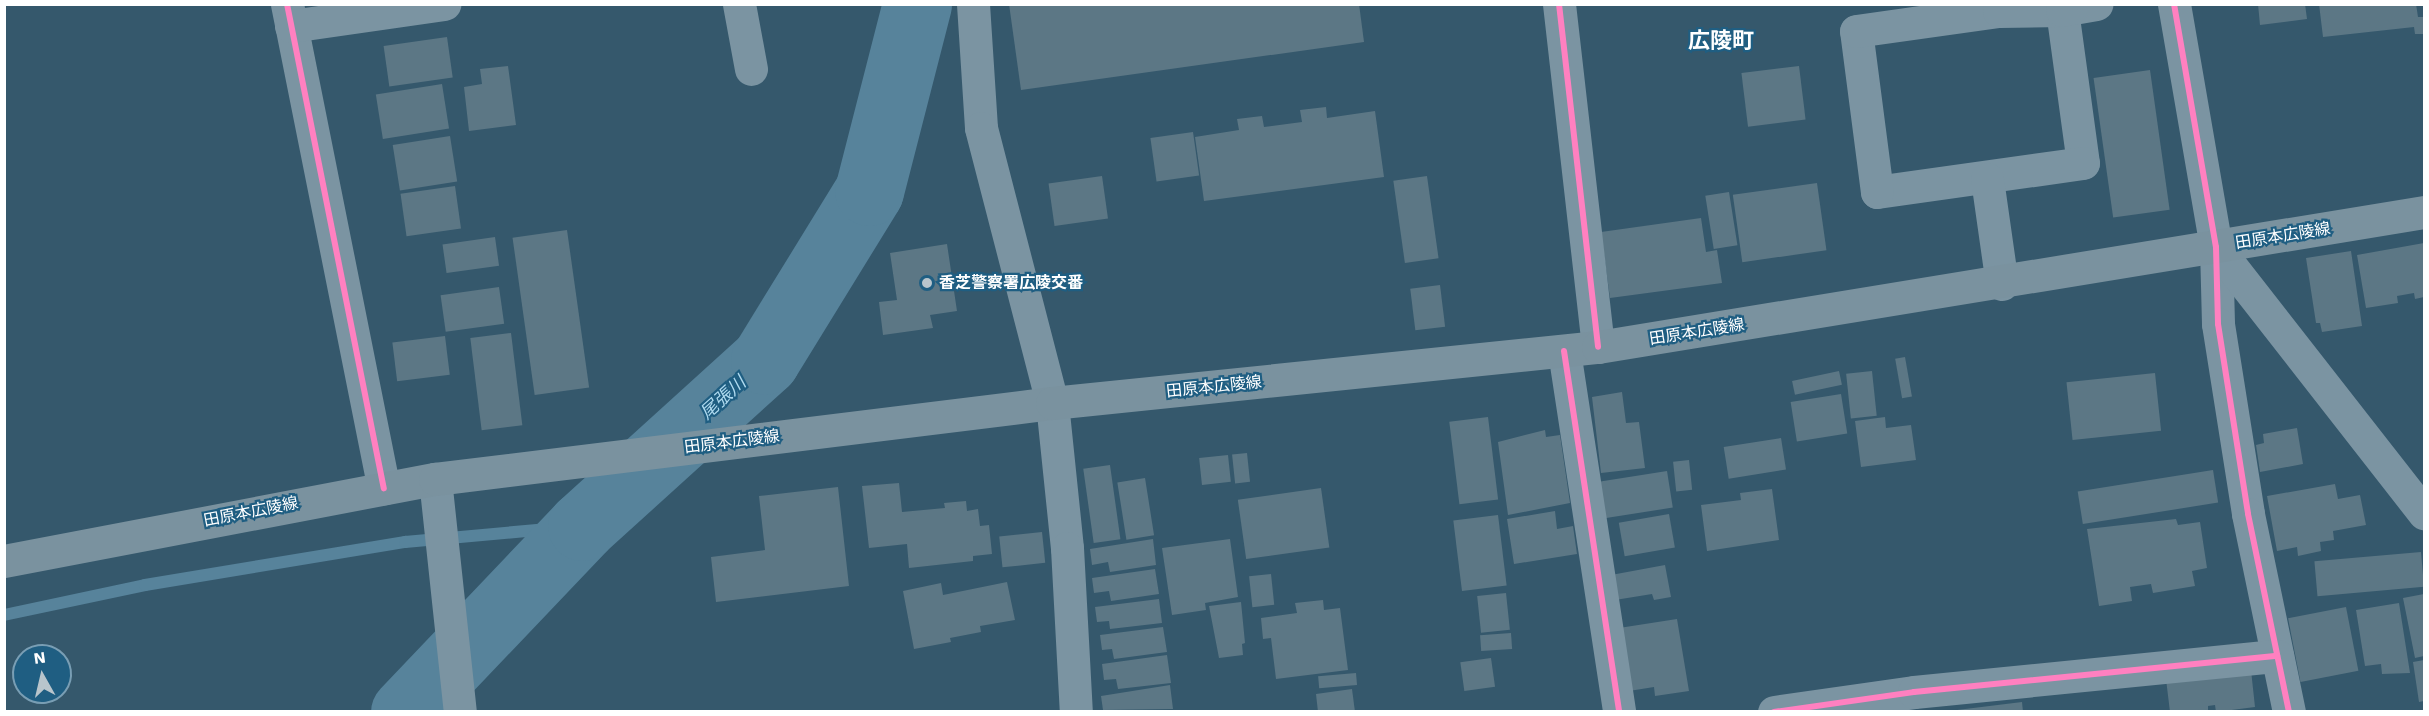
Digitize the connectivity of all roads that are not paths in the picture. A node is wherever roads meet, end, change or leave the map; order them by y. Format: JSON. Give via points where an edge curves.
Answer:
{"nodes":[{"id":1,"x":444,"y":4,"type":"edge"},
{"id":2,"x":740,"y":4,"type":"edge"},
{"id":3,"x":973,"y":4,"type":"edge"},
{"id":4,"x":1559,"y":4,"type":"edge"},
{"id":5,"x":2096,"y":4,"type":"edge"},
{"id":6,"x":2174,"y":4,"type":"edge"},
{"id":7,"x":2062,"y":10,"type":"junction"},
{"id":8,"x":289,"y":15,"type":"edge"},
{"id":9,"x":751,"y":69,"type":"dead end"},
{"id":10,"x":1987,"y":179,"type":"junction"},
{"id":11,"x":2424,"y":212,"type":"edge"},
{"id":12,"x":2216,"y":247,"type":"junction"},
{"id":13,"x":2002,"y":284,"type":"junction"},
{"id":14,"x":1598,"y":347,"type":"junction"},
{"id":15,"x":1564,"y":351,"type":"junction"},
{"id":16,"x":1052,"y":403,"type":"junction"},
{"id":17,"x":435,"y":479,"type":"junction"},
{"id":18,"x":384,"y":488,"type":"junction"},
{"id":19,"x":2424,"y":513,"type":"edge"},
{"id":20,"x":4,"y":561,"type":"edge"},
{"id":21,"x":2277,"y":656,"type":"junction"},
{"id":22,"x":460,"y":708,"type":"edge"},
{"id":23,"x":1076,"y":711,"type":"edge"},
{"id":24,"x":1619,"y":711,"type":"edge"},
{"id":25,"x":1774,"y":711,"type":"edge"},
{"id":26,"x":2289,"y":711,"type":"edge"}],
"edges":[{"from":1,"to":8,"type":"street"},
{"from":2,"to":9,"type":"street"},
{"from":3,"to":16,"type":"street","via":[[981,128]]},
{"from":4,"to":14,"type":"street"},
{"from":5,"to":7,"type":"street"},
{"from":6,"to":12,"type":"street"},
{"from":7,"to":10,"type":"street","via":[[2083,163]]},
{"from":7,"to":10,"type":"street","via":[[1999,11],[1856,31],[1877,192]]},
{"from":8,"to":18,"type":"street"},
{"from":10,"to":13,"type":"street"},
{"from":11,"to":12,"type":"main road","name":"田原本広陵線"},
{"from":12,"to":13,"type":"main road","name":"田原本広陵線"},
{"from":12,"to":19,"type":"street"},
{"from":12,"to":21,"type":"street","via":[[2218,324],[2250,524]]},
{"from":13,"to":14,"type":"main road","name":"田原本広陵線"},
{"from":14,"to":15,"type":"main road","name":"田原本広陵線"},
{"from":15,"to":16,"type":"main road","name":"田原本広陵線"},
{"from":15,"to":24,"type":"street"},
{"from":16,"to":17,"type":"main road","name":"田原本広陵線"},
{"from":16,"to":23,"type":"street"},
{"from":17,"to":18,"type":"main road","name":"田原本広陵線"},
{"from":17,"to":22,"type":"street"},
{"from":18,"to":20,"type":"main road","name":"田原本広陵線"},
{"from":21,"to":25,"type":"street","via":[[1914,692]]},
{"from":21,"to":26,"type":"street"}]}
